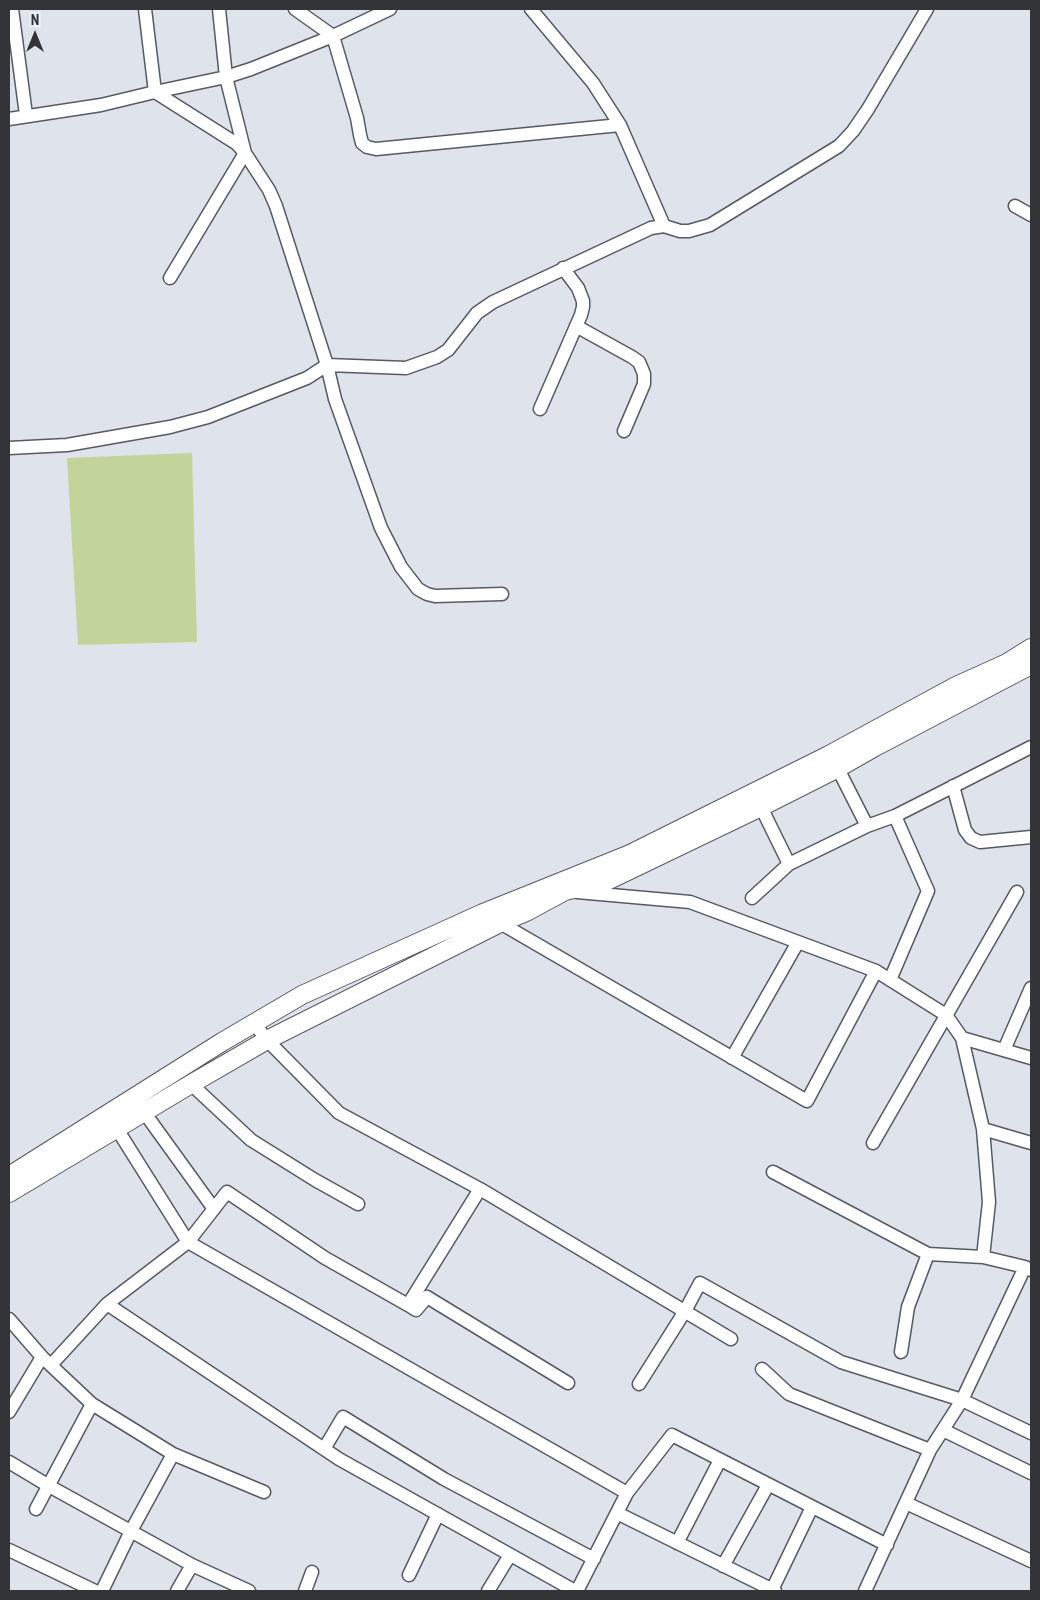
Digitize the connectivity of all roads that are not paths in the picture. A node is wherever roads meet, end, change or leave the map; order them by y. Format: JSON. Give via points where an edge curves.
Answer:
{"nodes":[{"id":1,"x":12,"y":9,"type":"edge"},
{"id":2,"x":145,"y":9,"type":"edge"},
{"id":3,"x":219,"y":9,"type":"edge"},
{"id":4,"x":296,"y":9,"type":"edge"},
{"id":5,"x":390,"y":9,"type":"edge"},
{"id":6,"x":530,"y":9,"type":"edge"},
{"id":7,"x":927,"y":9,"type":"edge"},
{"id":8,"x":333,"y":36,"type":"junction"},
{"id":9,"x":226,"y":76,"type":"junction"},
{"id":10,"x":155,"y":92,"type":"junction"},
{"id":11,"x":26,"y":115,"type":"junction"},
{"id":12,"x":9,"y":119,"type":"edge"},
{"id":13,"x":620,"y":125,"type":"junction"},
{"id":14,"x":245,"y":153,"type":"junction"},
{"id":15,"x":1015,"y":206,"type":"dead end"},
{"id":16,"x":1031,"y":215,"type":"edge"},
{"id":17,"x":664,"y":226,"type":"junction"},
{"id":18,"x":563,"y":268,"type":"junction"},
{"id":19,"x":170,"y":278,"type":"dead end"},
{"id":20,"x":576,"y":326,"type":"junction"},
{"id":21,"x":327,"y":365,"type":"junction"},
{"id":22,"x":540,"y":409,"type":"dead end"},
{"id":23,"x":624,"y":432,"type":"dead end"},
{"id":24,"x":9,"y":448,"type":"edge"},
{"id":25,"x":502,"y":594,"type":"dead end"},
{"id":26,"x":1031,"y":655,"type":"edge"},
{"id":27,"x":1031,"y":747,"type":"edge"},
{"id":28,"x":834,"y":761,"type":"junction"},
{"id":29,"x":953,"y":786,"type":"junction"},
{"id":30,"x":761,"y":807,"type":"junction"},
{"id":31,"x":895,"y":816,"type":"junction"},
{"id":32,"x":867,"y":826,"type":"junction"},
{"id":33,"x":1031,"y":837,"type":"edge"},
{"id":34,"x":789,"y":864,"type":"junction"},
{"id":35,"x":562,"y":887,"type":"junction"},
{"id":36,"x":1017,"y":892,"type":"dead end"},
{"id":37,"x":752,"y":898,"type":"dead end"},
{"id":38,"x":483,"y":912,"type":"junction"},
{"id":39,"x":500,"y":923,"type":"junction"},
{"id":40,"x":798,"y":942,"type":"junction"},
{"id":41,"x":876,"y":971,"type":"junction"},
{"id":42,"x":890,"y":980,"type":"junction"},
{"id":43,"x":1031,"y":988,"type":"edge"},
{"id":44,"x":946,"y":1015,"type":"junction"},
{"id":45,"x":254,"y":1022,"type":"junction"},
{"id":46,"x":962,"y":1038,"type":"junction"},
{"id":47,"x":267,"y":1040,"type":"junction"},
{"id":48,"x":1004,"y":1050,"type":"junction"},
{"id":49,"x":732,"y":1058,"type":"junction"},
{"id":50,"x":1031,"y":1058,"type":"edge"},
{"id":51,"x":190,"y":1084,"type":"junction"},
{"id":52,"x":144,"y":1112,"type":"junction"},
{"id":53,"x":117,"y":1129,"type":"junction"},
{"id":54,"x":983,"y":1129,"type":"junction"},
{"id":55,"x":873,"y":1143,"type":"dead end"},
{"id":56,"x":1031,"y":1144,"type":"edge"},
{"id":57,"x":774,"y":1172,"type":"dead end"},
{"id":58,"x":9,"y":1176,"type":"edge"},
{"id":59,"x":480,"y":1190,"type":"junction"},
{"id":60,"x":9,"y":1193,"type":"edge"},
{"id":61,"x":358,"y":1204,"type":"dead end"},
{"id":62,"x":214,"y":1209,"type":"junction"},
{"id":63,"x":188,"y":1242,"type":"junction"},
{"id":64,"x":928,"y":1254,"type":"junction"},
{"id":65,"x":983,"y":1257,"type":"junction"},
{"id":66,"x":1028,"y":1269,"type":"edge"},
{"id":67,"x":107,"y":1304,"type":"junction"},
{"id":68,"x":408,"y":1305,"type":"junction"},
{"id":69,"x":685,"y":1311,"type":"junction"},
{"id":70,"x":10,"y":1322,"type":"edge"},
{"id":71,"x":732,"y":1339,"type":"dead end"},
{"id":72,"x":901,"y":1352,"type":"dead end"},
{"id":73,"x":47,"y":1361,"type":"junction"},
{"id":74,"x":762,"y":1369,"type":"dead end"},
{"id":75,"x":568,"y":1383,"type":"dead end"},
{"id":76,"x":639,"y":1384,"type":"dead end"},
{"id":77,"x":962,"y":1400,"type":"junction"},
{"id":78,"x":92,"y":1404,"type":"junction"},
{"id":79,"x":9,"y":1412,"type":"edge"},
{"id":80,"x":943,"y":1430,"type":"junction"},
{"id":81,"x":1031,"y":1433,"type":"edge"},
{"id":82,"x":324,"y":1449,"type":"junction"},
{"id":83,"x":930,"y":1450,"type":"junction"},
{"id":84,"x":174,"y":1454,"type":"junction"},
{"id":85,"x":720,"y":1460,"type":"junction"},
{"id":86,"x":9,"y":1462,"type":"edge"},
{"id":87,"x":1031,"y":1473,"type":"edge"},
{"id":88,"x":768,"y":1485,"type":"junction"},
{"id":89,"x":48,"y":1486,"type":"junction"},
{"id":90,"x":264,"y":1492,"type":"dead end"},
{"id":91,"x":627,"y":1493,"type":"junction"},
{"id":92,"x":906,"y":1503,"type":"junction"},
{"id":93,"x":812,"y":1507,"type":"junction"},
{"id":94,"x":36,"y":1509,"type":"dead end"},
{"id":95,"x":617,"y":1513,"type":"junction"},
{"id":96,"x":438,"y":1514,"type":"junction"},
{"id":97,"x":131,"y":1531,"type":"junction"},
{"id":98,"x":677,"y":1543,"type":"junction"},
{"id":99,"x":887,"y":1545,"type":"junction"},
{"id":100,"x":9,"y":1550,"type":"edge"},
{"id":101,"x":510,"y":1555,"type":"junction"},
{"id":102,"x":594,"y":1559,"type":"junction"},
{"id":103,"x":1031,"y":1561,"type":"edge"},
{"id":104,"x":192,"y":1565,"type":"junction"},
{"id":105,"x":724,"y":1566,"type":"junction"},
{"id":106,"x":312,"y":1572,"type":"dead end"},
{"id":107,"x":409,"y":1575,"type":"dead end"},
{"id":108,"x":242,"y":1590,"type":"edge"},
{"id":109,"x":773,"y":1590,"type":"edge"},
{"id":110,"x":95,"y":1591,"type":"edge"},
{"id":111,"x":102,"y":1591,"type":"edge"},
{"id":112,"x":177,"y":1591,"type":"edge"},
{"id":113,"x":305,"y":1591,"type":"edge"},
{"id":114,"x":488,"y":1591,"type":"edge"},
{"id":115,"x":576,"y":1591,"type":"edge"},
{"id":116,"x":865,"y":1591,"type":"edge"}],
"edges":[{"from":1,"to":11,"type":"street"},
{"from":2,"to":10,"type":"street"},
{"from":3,"to":9,"type":"street"},
{"from":4,"to":8,"type":"street"},
{"from":5,"to":8,"type":"street"},
{"from":6,"to":13,"type":"street","via":[[593,84]]},
{"from":7,"to":17,"type":"street","via":[[868,109],[839,146],[710,225],[689,231]]},
{"from":8,"to":9,"type":"street"},
{"from":8,"to":13,"type":"street","via":[[362,142],[367,147],[376,149]]},
{"from":9,"to":10,"type":"street"},
{"from":9,"to":14,"type":"street"},
{"from":10,"to":11,"type":"street","via":[[101,106]]},
{"from":10,"to":14,"type":"street","via":[[237,144]]},
{"from":11,"to":12,"type":"street"},
{"from":13,"to":17,"type":"street"},
{"from":14,"to":19,"type":"street"},
{"from":14,"to":21,"type":"street","via":[[276,206]]},
{"from":15,"to":16,"type":"street"},
{"from":17,"to":18,"type":"street","via":[[651,228]]},
{"from":18,"to":20,"type":"street","via":[[583,301]]},
{"from":18,"to":21,"type":"street","via":[[493,302],[477,313],[448,350],[426,362],[406,368]]},
{"from":20,"to":22,"type":"street"},
{"from":20,"to":23,"type":"street","via":[[632,357],[642,369],[644,384]]},
{"from":21,"to":24,"type":"street","via":[[307,378],[208,417],[170,427],[67,444]]},
{"from":21,"to":25,"type":"street","via":[[335,399],[381,528],[406,574],[418,589],[435,596]]},
{"from":26,"to":28,"type":"street","via":[[956,686]]},
{"from":27,"to":29,"type":"street"},
{"from":28,"to":30,"type":"street"},
{"from":28,"to":32,"type":"street"},
{"from":28,"to":35,"type":"street"},
{"from":29,"to":31,"type":"street"},
{"from":29,"to":33,"type":"street","via":[[965,830],[971,838],[980,842]]},
{"from":30,"to":34,"type":"street"},
{"from":30,"to":35,"type":"street","via":[[607,881]]},
{"from":31,"to":32,"type":"street"},
{"from":31,"to":42,"type":"street","via":[[928,891]]},
{"from":32,"to":34,"type":"street"},
{"from":34,"to":37,"type":"street"},
{"from":35,"to":38,"type":"street"},
{"from":35,"to":39,"type":"street","via":[[526,912]]},
{"from":35,"to":40,"type":"street","via":[[690,902]]},
{"from":36,"to":44,"type":"street"},
{"from":38,"to":39,"type":"street"},
{"from":38,"to":45,"type":"street","via":[[317,988]]},
{"from":39,"to":47,"type":"street"},
{"from":39,"to":49,"type":"street"},
{"from":40,"to":41,"type":"street"},
{"from":40,"to":49,"type":"street"},
{"from":41,"to":42,"type":"street"},
{"from":41,"to":49,"type":"street","via":[[807,1101]]},
{"from":42,"to":44,"type":"street"},
{"from":43,"to":48,"type":"street"},
{"from":44,"to":46,"type":"street"},
{"from":44,"to":55,"type":"street"},
{"from":45,"to":47,"type":"street"},
{"from":45,"to":58,"type":"street"},
{"from":46,"to":48,"type":"street"},
{"from":46,"to":54,"type":"street"},
{"from":47,"to":51,"type":"street"},
{"from":47,"to":59,"type":"street","via":[[339,1113]]},
{"from":48,"to":50,"type":"street"},
{"from":51,"to":52,"type":"street"},
{"from":51,"to":61,"type":"street","via":[[251,1140]]},
{"from":52,"to":53,"type":"street"},
{"from":52,"to":62,"type":"street"},
{"from":53,"to":60,"type":"street"},
{"from":53,"to":63,"type":"street"},
{"from":54,"to":56,"type":"street"},
{"from":54,"to":65,"type":"street","via":[[989,1202]]},
{"from":57,"to":64,"type":"street"},
{"from":59,"to":68,"type":"street"},
{"from":59,"to":69,"type":"street"},
{"from":62,"to":63,"type":"street"},
{"from":62,"to":68,"type":"street","via":[[227,1192],[325,1258]]},
{"from":63,"to":67,"type":"street"},
{"from":63,"to":91,"type":"street"},
{"from":64,"to":65,"type":"street"},
{"from":64,"to":72,"type":"street","via":[[908,1307]]},
{"from":65,"to":66,"type":"street"},
{"from":66,"to":77,"type":"street"},
{"from":67,"to":73,"type":"street"},
{"from":67,"to":82,"type":"street"},
{"from":68,"to":75,"type":"street","via":[[416,1310],[427,1297]]},
{"from":69,"to":71,"type":"street"},
{"from":69,"to":76,"type":"street"},
{"from":69,"to":77,"type":"street","via":[[700,1283],[841,1362]]},
{"from":70,"to":73,"type":"street"},
{"from":73,"to":78,"type":"street"},
{"from":73,"to":79,"type":"street"},
{"from":74,"to":83,"type":"street","via":[[789,1394]]},
{"from":77,"to":80,"type":"street"},
{"from":77,"to":81,"type":"street"},
{"from":78,"to":84,"type":"street"},
{"from":78,"to":89,"type":"street"},
{"from":80,"to":83,"type":"street"},
{"from":80,"to":87,"type":"street"},
{"from":82,"to":96,"type":"street"},
{"from":82,"to":102,"type":"street","via":[[343,1417],[444,1479]]},
{"from":83,"to":92,"type":"street"},
{"from":84,"to":90,"type":"street"},
{"from":84,"to":97,"type":"street"},
{"from":85,"to":88,"type":"street"},
{"from":85,"to":91,"type":"street","via":[[672,1436]]},
{"from":85,"to":98,"type":"street"},
{"from":86,"to":89,"type":"street"},
{"from":88,"to":93,"type":"street"},
{"from":88,"to":105,"type":"street"},
{"from":89,"to":94,"type":"street"},
{"from":89,"to":97,"type":"street"},
{"from":91,"to":95,"type":"street"},
{"from":92,"to":99,"type":"street"},
{"from":92,"to":103,"type":"street"},
{"from":93,"to":99,"type":"street"},
{"from":93,"to":109,"type":"street"},
{"from":95,"to":98,"type":"street"},
{"from":95,"to":102,"type":"street"},
{"from":96,"to":101,"type":"street"},
{"from":96,"to":107,"type":"street"},
{"from":97,"to":104,"type":"street"},
{"from":97,"to":111,"type":"street"},
{"from":98,"to":105,"type":"street"},
{"from":99,"to":116,"type":"street"},
{"from":100,"to":110,"type":"street"},
{"from":101,"to":114,"type":"street"},
{"from":101,"to":115,"type":"street"},
{"from":102,"to":115,"type":"street"},
{"from":104,"to":108,"type":"street"},
{"from":104,"to":112,"type":"street"},
{"from":105,"to":109,"type":"street"},
{"from":106,"to":113,"type":"street"}]}
